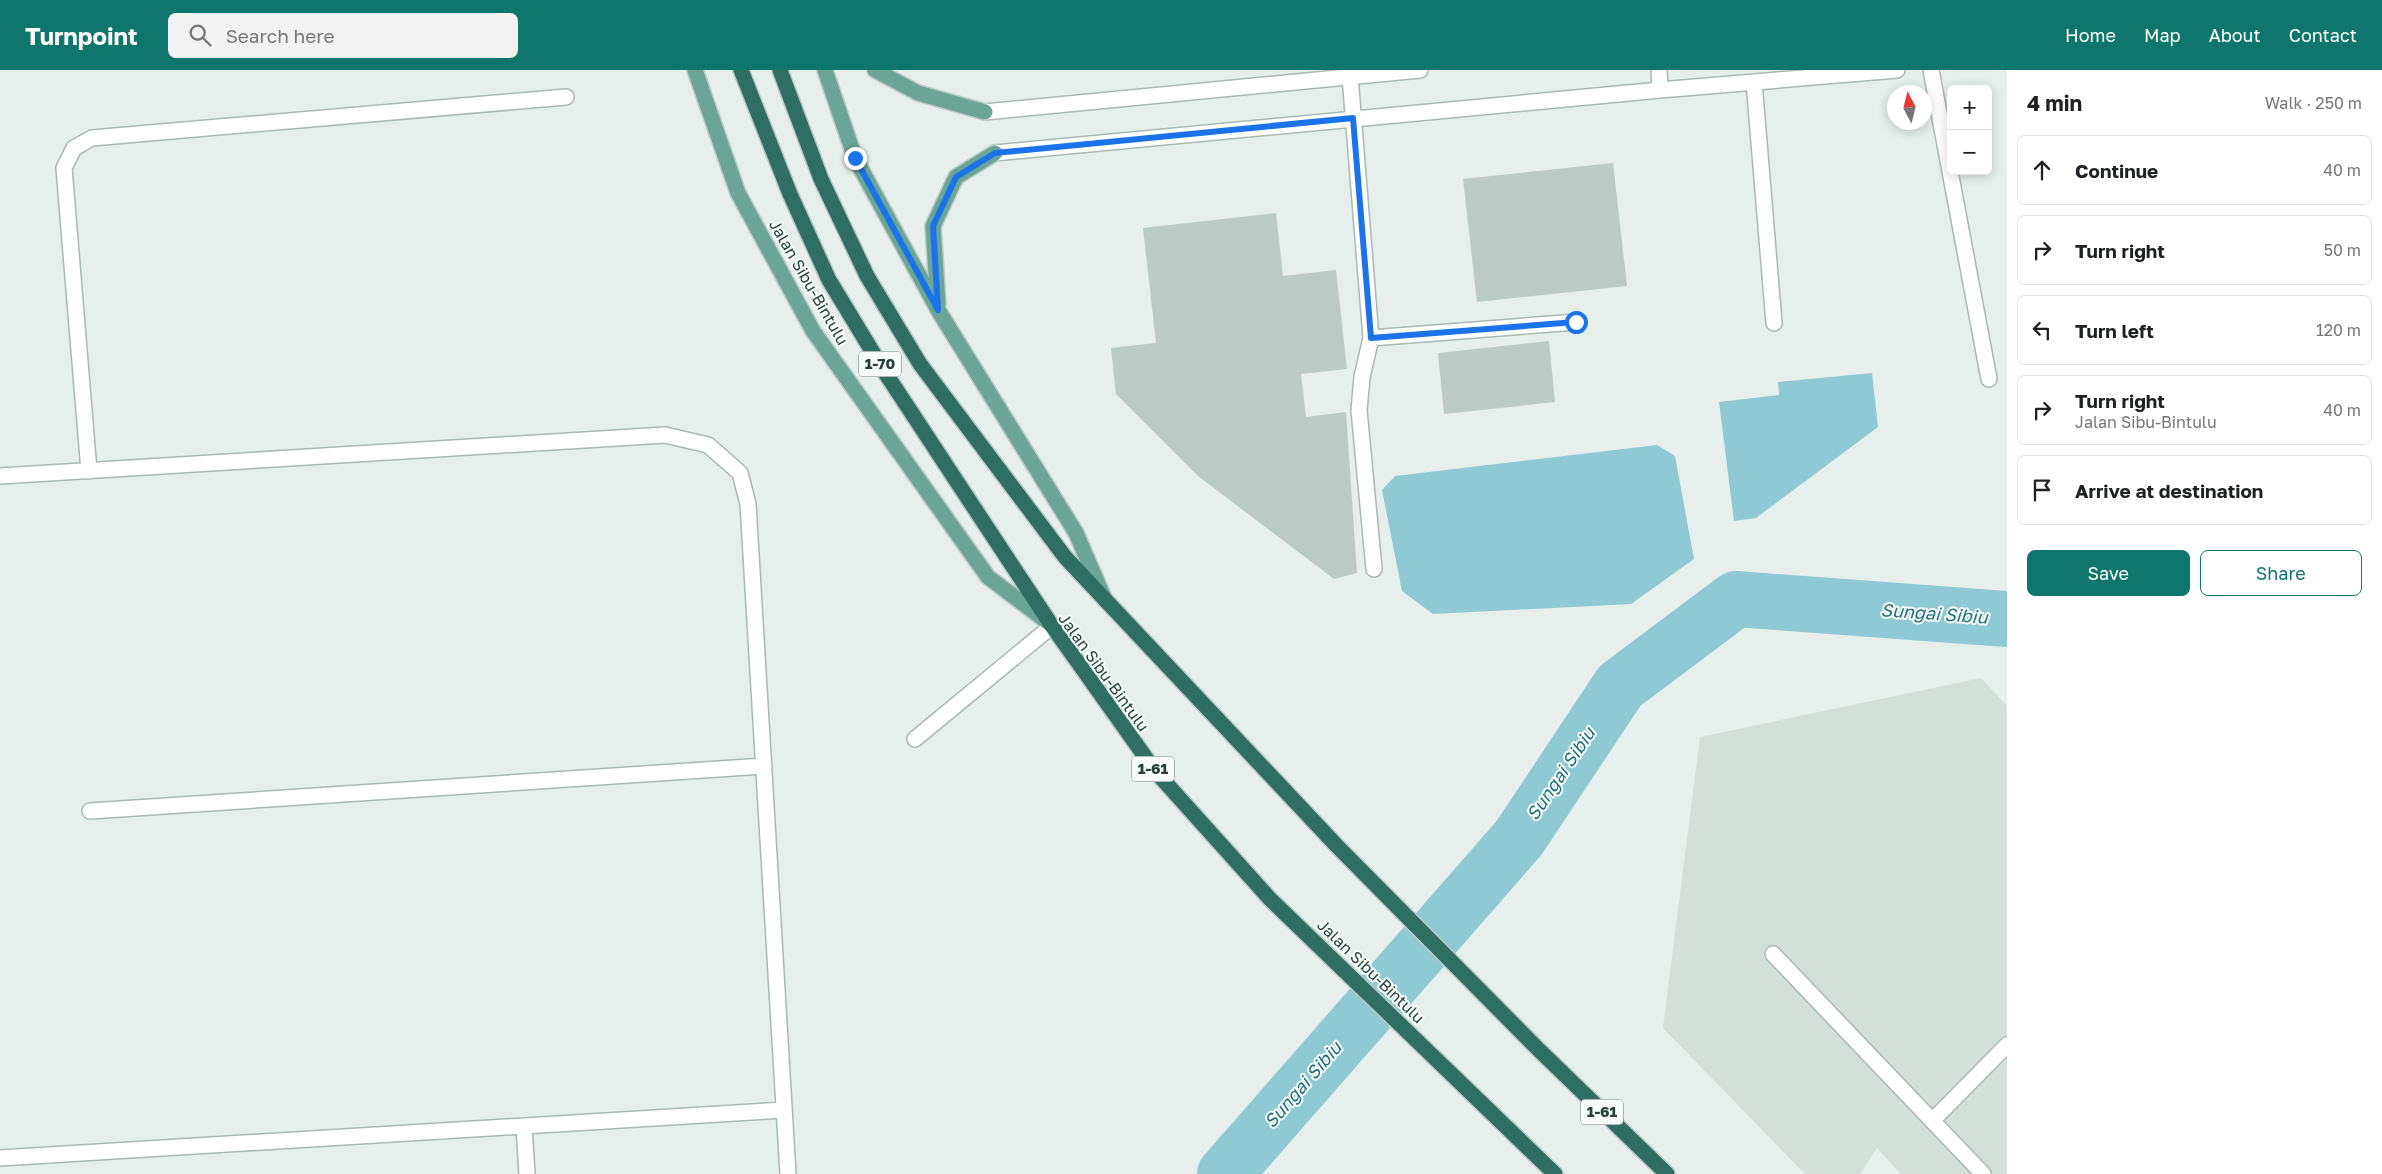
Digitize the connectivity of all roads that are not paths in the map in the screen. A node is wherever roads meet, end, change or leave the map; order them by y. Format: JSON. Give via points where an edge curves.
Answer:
{"nodes":[{"id":1,"x":696,"y":70,"type":"edge"},
{"id":2,"x":825,"y":70,"type":"edge"},
{"id":3,"x":875,"y":70,"type":"edge"},
{"id":4,"x":1420,"y":70,"type":"edge"},
{"id":5,"x":1659,"y":70,"type":"edge"},
{"id":6,"x":1897,"y":70,"type":"edge"},
{"id":7,"x":1931,"y":70,"type":"edge"},
{"id":8,"x":780,"y":71,"type":"edge"},
{"id":9,"x":743,"y":76,"type":"edge"},
{"id":10,"x":1350,"y":76,"type":"junction"},
{"id":11,"x":1754,"y":82,"type":"junction"},
{"id":12,"x":1660,"y":90,"type":"junction"},
{"id":13,"x":566,"y":97,"type":"dead end"},
{"id":14,"x":985,"y":112,"type":"joint"},
{"id":15,"x":1353,"y":118,"type":"junction"},
{"id":16,"x":995,"y":153,"type":"joint"},
{"id":17,"x":938,"y":310,"type":"junction"},
{"id":18,"x":1576,"y":322,"type":"dead end"},
{"id":19,"x":1774,"y":323,"type":"dead end"},
{"id":20,"x":1371,"y":338,"type":"junction"},
{"id":21,"x":1989,"y":379,"type":"dead end"},
{"id":22,"x":89,"y":471,"type":"junction"},
{"id":23,"x":0,"y":476,"type":"edge"},
{"id":24,"x":1374,"y":569,"type":"dead end"},
{"id":25,"x":1106,"y":602,"type":"junction"},
{"id":26,"x":1052,"y":626,"type":"junction"},
{"id":27,"x":916,"y":739,"type":"dead end"},
{"id":28,"x":764,"y":766,"type":"junction"},
{"id":29,"x":90,"y":811,"type":"dead end"},
{"id":30,"x":1772,"y":954,"type":"dead end"},
{"id":31,"x":2007,"y":1045,"type":"edge"},
{"id":32,"x":784,"y":1110,"type":"junction"},
{"id":33,"x":1932,"y":1121,"type":"junction"},
{"id":34,"x":524,"y":1126,"type":"junction"},
{"id":35,"x":0,"y":1158,"type":"edge"},
{"id":36,"x":527,"y":1174,"type":"edge"},
{"id":37,"x":788,"y":1174,"type":"edge"},
{"id":38,"x":1555,"y":1174,"type":"edge"},
{"id":39,"x":1667,"y":1174,"type":"edge"},
{"id":40,"x":1983,"y":1174,"type":"edge"}],
"edges":[{"from":1,"to":26,"type":"main road","name":"Jalan Sibu-Bintulu","via":[[738,193],[813,331],[988,577]]},
{"from":2,"to":17,"type":"main road","via":[[855,158]]},
{"from":3,"to":14,"type":"main road","via":[[918,93]]},
{"from":4,"to":10,"type":"street"},
{"from":5,"to":12,"type":"street"},
{"from":6,"to":11,"type":"street"},
{"from":7,"to":21,"type":"street"},
{"from":8,"to":25,"type":"highway","number":"1-70","via":[[821,178],[867,276],[920,364],[1065,557]]},
{"from":9,"to":26,"type":"highway","number":"1-70","via":[[790,194],[829,280],[886,374]]},
{"from":10,"to":14,"type":"street"},
{"from":10,"to":15,"type":"street"},
{"from":11,"to":12,"type":"street"},
{"from":11,"to":19,"type":"street"},
{"from":12,"to":15,"type":"street"},
{"from":13,"to":22,"type":"street","via":[[92,138],[74,148],[64,168]]},
{"from":15,"to":16,"type":"street"},
{"from":15,"to":20,"type":"street"},
{"from":16,"to":17,"type":"main road","via":[[956,177],[933,226]]},
{"from":17,"to":25,"type":"main road","via":[[1076,533]]},
{"from":18,"to":20,"type":"street"},
{"from":20,"to":24,"type":"street","via":[[1359,410]]},
{"from":22,"to":23,"type":"street"},
{"from":22,"to":28,"type":"street","via":[[666,435],[708,446],[740,473],[748,504]]},
{"from":25,"to":39,"type":"highway","number":"1-61","via":[[1337,846]]},
{"from":26,"to":27,"type":"street"},
{"from":26,"to":38,"type":"highway","name":"Jalan Sibu-Bintulu","number":"1-61","via":[[1156,772],[1270,899]]},
{"from":28,"to":29,"type":"street"},
{"from":28,"to":32,"type":"street"},
{"from":30,"to":33,"type":"street"},
{"from":31,"to":33,"type":"street"},
{"from":32,"to":34,"type":"street"},
{"from":32,"to":37,"type":"street"},
{"from":33,"to":40,"type":"street"},
{"from":34,"to":35,"type":"street"},
{"from":34,"to":36,"type":"street"}]}
